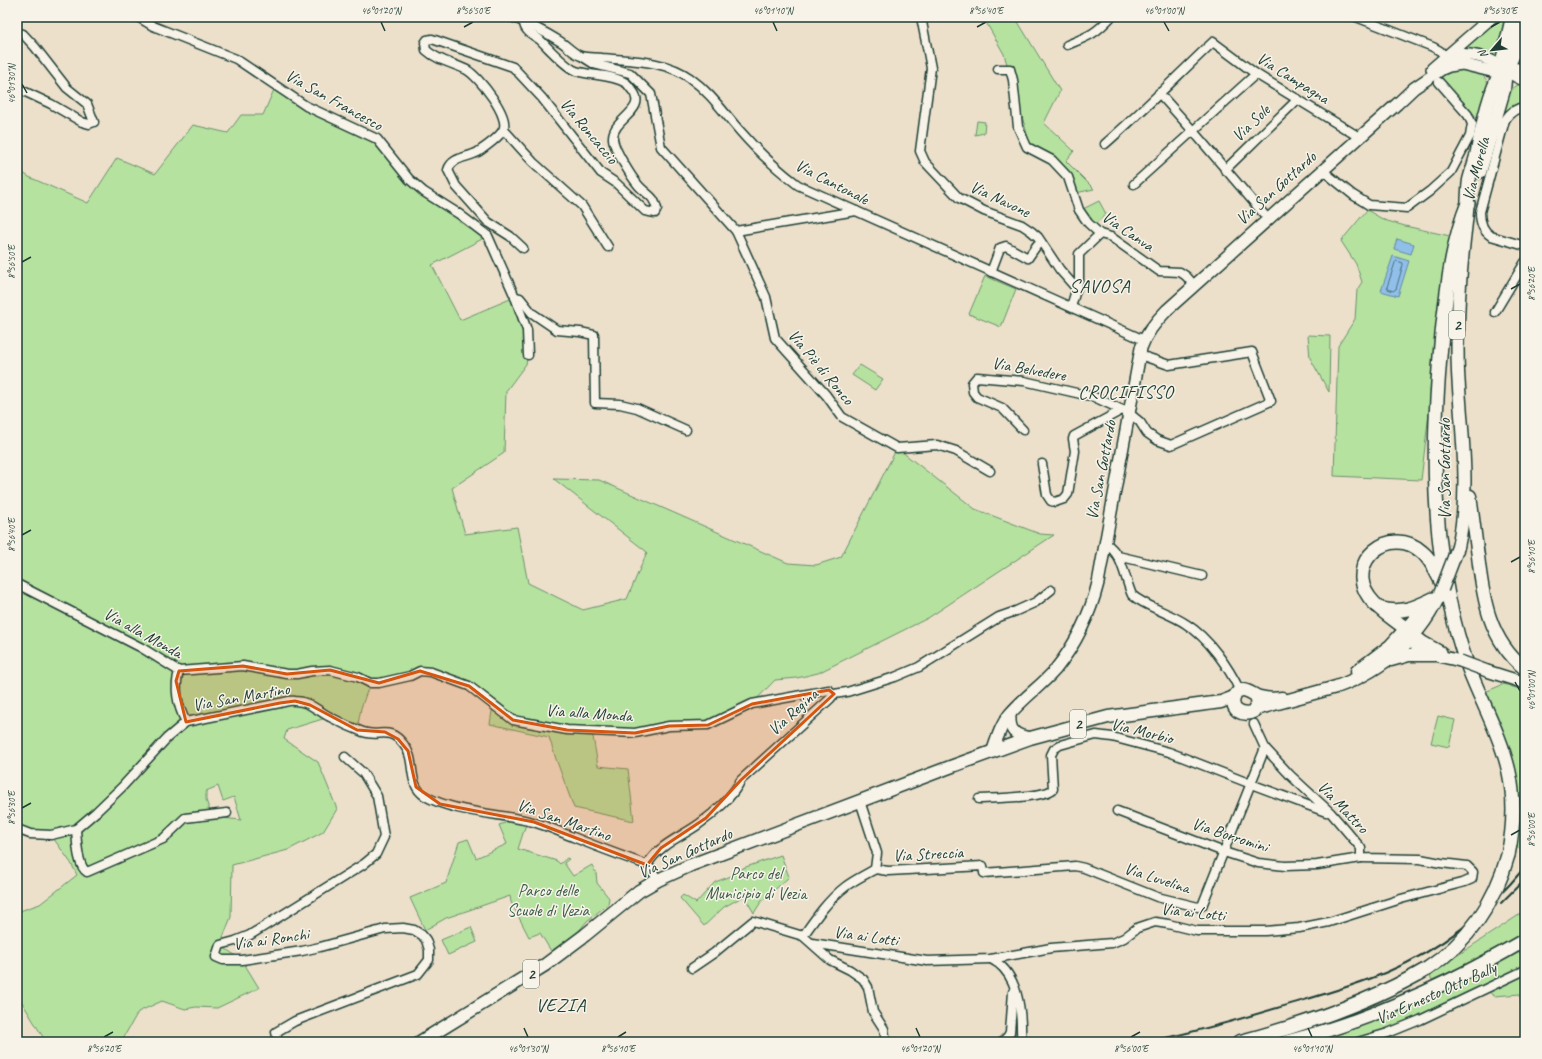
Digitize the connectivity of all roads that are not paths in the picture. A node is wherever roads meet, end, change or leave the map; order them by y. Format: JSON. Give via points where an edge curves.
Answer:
{"nodes":[{"id":1,"x":138,"y":17,"type":"edge"},
{"id":2,"x":512,"y":17,"type":"edge"},
{"id":3,"x":921,"y":17,"type":"edge"},
{"id":4,"x":1110,"y":17,"type":"edge"},
{"id":5,"x":1492,"y":17,"type":"edge"},
{"id":6,"x":1512,"y":17,"type":"edge"},
{"id":7,"x":1520,"y":17,"type":"edge"},
{"id":8,"x":1360,"y":18,"type":"edge"},
{"id":9,"x":526,"y":19,"type":"edge"},
{"id":10,"x":17,"y":32,"type":"edge"},
{"id":11,"x":1067,"y":45,"type":"dead end"},
{"id":12,"x":580,"y":56,"type":"junction"},
{"id":13,"x":1450,"y":61,"type":"junction"},
{"id":14,"x":998,"y":69,"type":"dead end"},
{"id":15,"x":1504,"y":69,"type":"junction"},
{"id":16,"x":1525,"y":70,"type":"edge"},
{"id":17,"x":1256,"y":74,"type":"junction"},
{"id":18,"x":1525,"y":80,"type":"edge"},
{"id":19,"x":1439,"y":82,"type":"dead end"},
{"id":20,"x":17,"y":88,"type":"edge"},
{"id":21,"x":1159,"y":93,"type":"junction"},
{"id":22,"x":1298,"y":99,"type":"junction"},
{"id":23,"x":1525,"y":107,"type":"edge"},
{"id":24,"x":504,"y":130,"type":"junction"},
{"id":25,"x":1193,"y":131,"type":"junction"},
{"id":26,"x":1359,"y":137,"type":"junction"},
{"id":27,"x":1105,"y":144,"type":"dead end"},
{"id":28,"x":1225,"y":170,"type":"junction"},
{"id":29,"x":1322,"y":170,"type":"junction"},
{"id":30,"x":1134,"y":184,"type":"dead end"},
{"id":31,"x":1468,"y":203,"type":"junction"},
{"id":32,"x":856,"y":211,"type":"junction"},
{"id":33,"x":1268,"y":219,"type":"junction"},
{"id":34,"x":736,"y":231,"type":"junction"},
{"id":35,"x":1100,"y":234,"type":"junction"},
{"id":36,"x":1037,"y":245,"type":"dead end"},
{"id":37,"x":1525,"y":246,"type":"edge"},
{"id":38,"x":608,"y":247,"type":"dead end"},
{"id":39,"x":523,"y":248,"type":"dead end"},
{"id":40,"x":1525,"y":262,"type":"edge"},
{"id":41,"x":991,"y":272,"type":"junction"},
{"id":42,"x":1194,"y":285,"type":"junction"},
{"id":43,"x":1076,"y":288,"type":"junction"},
{"id":44,"x":515,"y":297,"type":"junction"},
{"id":45,"x":1071,"y":307,"type":"junction"},
{"id":46,"x":1495,"y":312,"type":"dead end"},
{"id":47,"x":1144,"y":340,"type":"junction"},
{"id":48,"x":528,"y":355,"type":"dead end"},
{"id":49,"x":1140,"y":355,"type":"junction"},
{"id":50,"x":1126,"y":412,"type":"junction"},
{"id":51,"x":686,"y":430,"type":"dead end"},
{"id":52,"x":1023,"y":430,"type":"dead end"},
{"id":53,"x":1464,"y":447,"type":"junction"},
{"id":54,"x":1042,"y":464,"type":"dead end"},
{"id":55,"x":990,"y":471,"type":"dead end"},
{"id":56,"x":1105,"y":543,"type":"junction"},
{"id":57,"x":1118,"y":556,"type":"junction"},
{"id":58,"x":1202,"y":576,"type":"dead end"},
{"id":59,"x":17,"y":584,"type":"edge"},
{"id":60,"x":1051,"y":590,"type":"dead end"},
{"id":61,"x":1438,"y":594,"type":"junction"},
{"id":62,"x":1449,"y":600,"type":"junction"},
{"id":63,"x":1381,"y":609,"type":"junction"},
{"id":64,"x":1410,"y":634,"type":"junction"},
{"id":65,"x":1434,"y":655,"type":"junction"},
{"id":66,"x":1460,"y":661,"type":"junction"},
{"id":67,"x":1377,"y":667,"type":"junction"},
{"id":68,"x":1525,"y":669,"type":"edge"},
{"id":69,"x":179,"y":671,"type":"junction"},
{"id":70,"x":1525,"y":683,"type":"edge"},
{"id":71,"x":1324,"y":690,"type":"junction"},
{"id":72,"x":834,"y":694,"type":"junction"},
{"id":73,"x":1296,"y":698,"type":"junction"},
{"id":74,"x":1244,"y":706,"type":"junction"},
{"id":75,"x":1010,"y":714,"type":"junction"},
{"id":76,"x":186,"y":722,"type":"junction"},
{"id":77,"x":1030,"y":738,"type":"junction"},
{"id":78,"x":1265,"y":748,"type":"junction"},
{"id":79,"x":993,"y":750,"type":"junction"},
{"id":80,"x":345,"y":758,"type":"dead end"},
{"id":81,"x":1251,"y":784,"type":"junction"},
{"id":82,"x":979,"y":799,"type":"dead end"},
{"id":83,"x":860,"y":801,"type":"junction"},
{"id":84,"x":1117,"y":811,"type":"dead end"},
{"id":85,"x":227,"y":813,"type":"dead end"},
{"id":86,"x":1331,"y":813,"type":"junction"},
{"id":87,"x":17,"y":829,"type":"edge"},
{"id":88,"x":76,"y":829,"type":"junction"},
{"id":89,"x":1224,"y":852,"type":"junction"},
{"id":90,"x":1361,"y":858,"type":"junction"},
{"id":91,"x":647,"y":865,"type":"junction"},
{"id":92,"x":875,"y":869,"type":"junction"},
{"id":93,"x":983,"y":870,"type":"joint"},
{"id":94,"x":1473,"y":875,"type":"joint"},
{"id":95,"x":658,"y":880,"type":"junction"},
{"id":96,"x":803,"y":936,"type":"junction"},
{"id":97,"x":1525,"y":940,"type":"edge"},
{"id":98,"x":812,"y":943,"type":"junction"},
{"id":99,"x":991,"y":959,"type":"junction"},
{"id":100,"x":692,"y":968,"type":"dead end"},
{"id":101,"x":1525,"y":970,"type":"edge"},
{"id":102,"x":1013,"y":984,"type":"junction"},
{"id":103,"x":278,"y":1042,"type":"edge"},
{"id":104,"x":420,"y":1042,"type":"edge"},
{"id":105,"x":886,"y":1042,"type":"edge"},
{"id":106,"x":1002,"y":1042,"type":"edge"},
{"id":107,"x":1022,"y":1042,"type":"edge"},
{"id":108,"x":1239,"y":1042,"type":"edge"},
{"id":109,"x":1287,"y":1042,"type":"edge"},
{"id":110,"x":1358,"y":1042,"type":"edge"}],
"edges":[{"from":1,"to":44,"type":"street","name":"Via San Francesco","via":[[236,59],[306,106],[377,139],[424,192],[488,236]]},
{"from":2,"to":9,"type":"street"},
{"from":3,"to":43,"type":"street","name":"Via Navone","via":[[931,68],[920,151],[925,162],[959,198],[1031,231]]},
{"from":4,"to":11,"type":"street","via":[[1092,35]]},
{"from":5,"to":13,"type":"main road","name":"Via San Gottardo"},
{"from":6,"to":15,"type":"main road","via":[[1502,56]]},
{"from":7,"to":15,"type":"main road","name":"Via San Gottardo","number":"2","via":[[1512,59]]},
{"from":8,"to":13,"type":"street","via":[[1433,47]]},
{"from":9,"to":12,"type":"street"},
{"from":9,"to":24,"type":"street","name":"Via Roncaccio","via":[[524,27],[528,32],[572,69],[626,83],[634,92],[635,107],[616,126],[613,139],[615,148],[638,185],[654,199],[657,209],[655,213],[645,211],[616,183],[601,173],[542,98],[513,67],[432,39],[427,40],[424,46],[429,53],[468,70],[489,91],[500,112]]},
{"from":10,"to":20,"type":"street","via":[[23,34],[35,47],[67,88],[87,104],[94,122],[82,122]]},
{"from":12,"to":32,"type":"street","name":"Via Cantonale","via":[[650,62],[680,72],[713,98],[740,131],[779,171],[798,185]]},
{"from":12,"to":34,"type":"street","name":"Via Piè di Ronco","via":[[594,64],[630,73],[651,94],[661,147]]},
{"from":13,"to":15,"type":"main road","via":[[1456,54],[1468,55],[1495,62]]},
{"from":13,"to":26,"type":"main road","name":"Via San Gottardo","via":[[1428,72],[1414,88]]},
{"from":14,"to":35,"type":"street","name":"Via Canva","via":[[1010,69],[1018,127],[1028,147],[1052,160],[1068,177],[1079,210]]},
{"from":15,"to":16,"type":"main road"},
{"from":15,"to":18,"type":"main road"},
{"from":15,"to":31,"type":"main road","name":"Via San Gottardo","number":"2","via":[[1494,87],[1479,140],[1469,180]]},
{"from":17,"to":21,"type":"street","name":"Via Campagna","via":[[1213,42]]},
{"from":17,"to":22,"type":"street","name":"Via Campagna"},
{"from":17,"to":25,"type":"street","name":"Via Sole"},
{"from":19,"to":29,"type":"street","via":[[1468,115],[1472,124],[1470,136],[1451,172],[1430,191],[1407,208],[1369,204],[1353,195]]},
{"from":21,"to":25,"type":"street"},
{"from":21,"to":27,"type":"street"},
{"from":22,"to":26,"type":"street","name":"Via Campagna"},
{"from":22,"to":28,"type":"street","name":"Via Sole"},
{"from":23,"to":37,"type":"street","name":"Via Morella","via":[[1512,111],[1505,120],[1480,212],[1481,222],[1488,234]]},
{"from":24,"to":38,"type":"street","name":"Via Roncaccio","via":[[533,162],[582,206]]},
{"from":24,"to":39,"type":"street","via":[[488,146],[456,160],[448,170],[456,186],[488,222]]},
{"from":25,"to":28,"type":"street"},
{"from":25,"to":30,"type":"street","name":"Via Sole"},
{"from":26,"to":29,"type":"main road","name":"Via San Gottardo"},
{"from":28,"to":33,"type":"street"},
{"from":29,"to":33,"type":"main road","name":"Via San Gottardo"},
{"from":31,"to":53,"type":"main road","name":"Via San Gottardo","number":"2","via":[[1458,317],[1458,373]]},
{"from":31,"to":62,"type":"highway","via":[[1452,259],[1440,361],[1436,486],[1441,553]]},
{"from":32,"to":34,"type":"street"},
{"from":32,"to":41,"type":"street","name":"Via Cantonale"},
{"from":33,"to":42,"type":"main road","name":"Via San Gottardo"},
{"from":34,"to":55,"type":"street","name":"Via Piè di Ronco","via":[[766,297],[775,338],[826,395],[842,417],[897,448],[937,445],[956,451]]},
{"from":35,"to":42,"type":"street","name":"Via Canva","via":[[1110,237],[1159,270],[1180,272]]},
{"from":35,"to":43,"type":"street","via":[[1079,254]]},
{"from":36,"to":41,"type":"street","via":[[1028,258],[1006,246],[1000,248]]},
{"from":40,"to":46,"type":"street"},
{"from":41,"to":45,"type":"street","name":"Via Cantonale"},
{"from":42,"to":47,"type":"main road","name":"Via San Gottardo","via":[[1162,314]]},
{"from":43,"to":45,"type":"street"},
{"from":44,"to":48,"type":"street","name":"Via San Francesco","via":[[527,330]]},
{"from":44,"to":51,"type":"street","via":[[520,298],[532,313],[557,330],[594,335],[595,403],[637,408]]},
{"from":45,"to":47,"type":"street","name":"Via Cantonale"},
{"from":47,"to":49,"type":"main road","name":"Via San Gottardo"},
{"from":49,"to":50,"type":"main road","name":"Via San Gottardo"},
{"from":49,"to":50,"type":"street","via":[[1169,365],[1252,352],[1271,401],[1171,445],[1147,433],[1140,422]]},
{"from":50,"to":52,"type":"street","name":"Via Belvedere","via":[[1094,397],[1024,381],[977,377],[972,383],[973,392],[977,397],[1002,408]]},
{"from":50,"to":54,"type":"street","via":[[1074,436],[1075,451],[1068,494],[1064,499],[1055,502],[1048,498]]},
{"from":50,"to":56,"type":"main road","name":"Via San Gottardo"},
{"from":53,"to":61,"type":"main road","name":"Via San Gottardo","number":"2","bridge":true,"via":[[1462,526],[1458,547]]},
{"from":53,"to":68,"type":"main road","via":[[1485,604],[1492,625],[1503,645]]},
{"from":56,"to":57,"type":"street"},
{"from":56,"to":75,"type":"main road","name":"Via San Gottardo","via":[[1094,599],[1077,638],[1055,670]]},
{"from":57,"to":58,"type":"street"},
{"from":57,"to":74,"type":"street","name":"Via Mattro","via":[[1132,594],[1192,628],[1215,652],[1233,677]]},
{"from":59,"to":69,"type":"street","name":"Via alla Monda","via":[[142,648]]},
{"from":60,"to":72,"type":"street","name":"Via Regina","via":[[1036,602],[998,617],[919,667],[895,677]]},
{"from":61,"to":63,"type":"highway","via":[[1403,611]]},
{"from":61,"to":64,"type":"main road","name":"Via San Gottardo","number":"2","via":[[1433,610]]},
{"from":62,"to":63,"type":"highway","via":[[1431,561],[1409,543],[1394,542],[1374,551],[1368,558],[1363,572],[1366,592]]},
{"from":62,"to":108,"type":"highway","bridge":true,"via":[[1468,668],[1494,726],[1509,771],[1514,818],[1508,855],[1498,886],[1486,909],[1458,945],[1427,969],[1394,987],[1334,1012]]},
{"from":63,"to":64,"type":"highway"},
{"from":64,"to":65,"type":"main road","via":[[1418,648]]},
{"from":64,"to":66,"type":"main road"},
{"from":64,"to":67,"type":"main road","name":"Via San Gottardo","number":"2"},
{"from":64,"to":71,"type":"main road","name":"Via San Gottardo","number":"2"},
{"from":65,"to":66,"type":"main road"},
{"from":65,"to":67,"type":"main road","via":[[1409,654]]},
{"from":66,"to":70,"type":"main road","bridge":true},
{"from":67,"to":71,"type":"main road","name":"Via San Gottardo","number":"2","via":[[1349,683]]},
{"from":69,"to":72,"type":"street","name":"Via alla Monda","via":[[244,666],[292,674],[330,670],[370,683],[410,676],[420,671],[431,672],[469,686],[513,720],[567,730],[635,733],[669,726],[708,726],[752,704],[829,690]]},
{"from":69,"to":76,"type":"street","via":[[176,681],[177,696]]},
{"from":71,"to":73,"type":"main road","name":"Via San Gottardo","number":"2"},
{"from":72,"to":91,"type":"street","name":"Via Regina","via":[[741,780],[736,789],[706,818],[661,848]]},
{"from":73,"to":74,"type":"main road","name":"Via San Gottardo","number":"2"},
{"from":73,"to":74,"type":"main road","name":"Via San Gottardo","number":"2","via":[[1256,696],[1248,690]]},
{"from":74,"to":77,"type":"main road","name":"Via San Gottardo","number":"2","via":[[1222,702],[1166,708],[1102,718]]},
{"from":74,"to":78,"type":"street","name":"Via Mattro"},
{"from":75,"to":77,"type":"main road","via":[[1013,731]]},
{"from":75,"to":79,"type":"main road","name":"Via San Gottardo"},
{"from":76,"to":88,"type":"street","name":"Via San Martino"},
{"from":76,"to":91,"type":"street","name":"Via San Martino","via":[[280,702],[295,701],[310,705],[357,730],[366,733],[386,732],[398,739],[408,751],[416,787],[423,795],[440,804],[534,822]]},
{"from":77,"to":79,"type":"main road","name":"Via San Gottardo","number":"2"},
{"from":78,"to":81,"type":"street","name":"Via Luvelina"},
{"from":78,"to":86,"type":"street","name":"Via Mattro"},
{"from":79,"to":83,"type":"main road","name":"Via San Gottardo","number":"2"},
{"from":80,"to":103,"type":"street","name":"Via ai Ronchi","via":[[363,773],[376,796],[384,837],[376,854],[265,926],[220,946],[216,957],[223,960],[242,960],[302,951],[385,928],[403,928],[422,935],[428,945],[429,960],[422,970],[413,976],[295,1021],[276,1032]]},
{"from":81,"to":82,"type":"street","name":"Via Morbio","via":[[1169,752],[1096,735],[1054,749],[1051,755],[1053,789],[1049,792]]},
{"from":81,"to":86,"type":"street","name":"Via Morbio"},
{"from":81,"to":89,"type":"street","name":"Via Luvelina"},
{"from":83,"to":92,"type":"street","name":"Via Streccia","via":[[877,853]]},
{"from":83,"to":95,"type":"main road","name":"Via San Gottardo","number":"2"},
{"from":84,"to":89,"type":"street","name":"Via Borromini"},
{"from":85,"to":88,"type":"street","via":[[185,818],[163,839],[87,872],[82,869],[80,863]]},
{"from":86,"to":90,"type":"street","name":"Via Mattro","via":[[1361,848]]},
{"from":87,"to":88,"type":"street","name":"Via San Martino","via":[[30,834],[51,835]]},
{"from":89,"to":90,"type":"street","name":"Via Borromini","via":[[1258,863],[1285,866],[1317,865]]},
{"from":89,"to":93,"type":"street","name":"Via Luvelina","via":[[1202,906],[1198,907],[1157,897],[1075,866]]},
{"from":90,"to":94,"type":"street","name":"Via Mattro","via":[[1420,859],[1466,866],[1471,869]]},
{"from":91,"to":95,"type":"street"},
{"from":92,"to":93,"type":"street","name":"Via Streccia"},
{"from":92,"to":96,"type":"street","name":"Via Streccia","via":[[846,886],[832,898]]},
{"from":94,"to":99,"type":"street","name":"Via ai Lotti","via":[[1472,879],[1466,882],[1322,924],[1265,931],[1197,931],[1155,922],[1137,928],[1112,943],[1051,948]]},
{"from":95,"to":104,"type":"main road","name":"Via San Gottardo","number":"2","via":[[634,895],[545,965]]},
{"from":96,"to":98,"type":"street"},
{"from":96,"to":100,"type":"street","via":[[753,921]]},
{"from":97,"to":109,"type":"highway","via":[[1406,1001],[1360,1020]]},
{"from":98,"to":99,"type":"street","name":"Via ai Lotti","via":[[927,961]]},
{"from":98,"to":105,"type":"street","via":[[830,960],[866,982],[873,1012],[884,1028]]},
{"from":99,"to":102,"type":"street","via":[[1005,970]]},
{"from":101,"to":110,"type":"street","name":"Via Ernesto Otto Bally","via":[[1420,1020]]},
{"from":102,"to":106,"type":"street","via":[[1010,1032]]},
{"from":102,"to":107,"type":"street","via":[[1021,1018]]}]}
